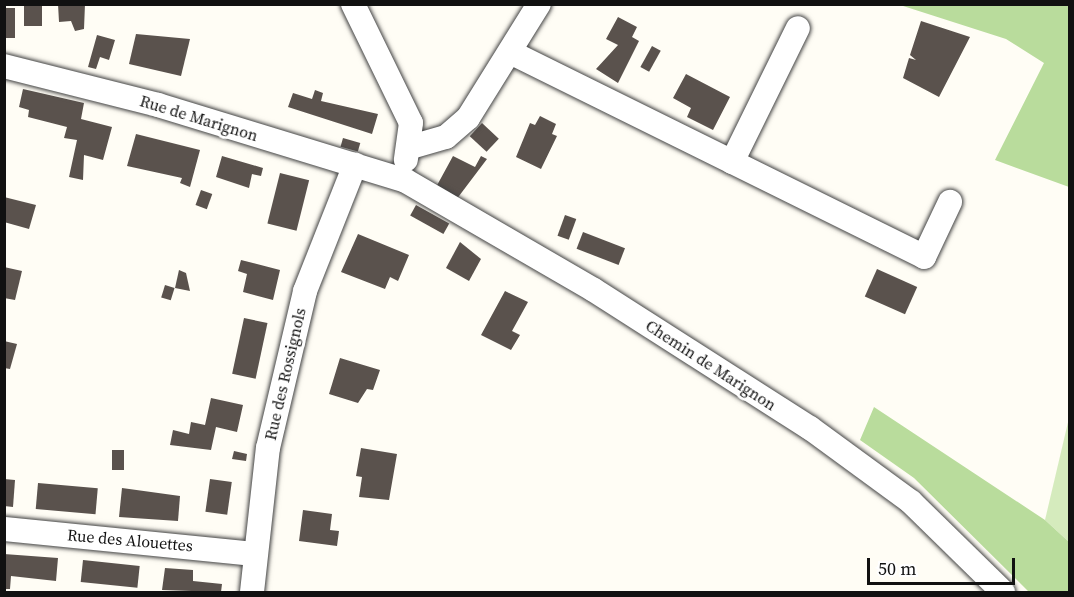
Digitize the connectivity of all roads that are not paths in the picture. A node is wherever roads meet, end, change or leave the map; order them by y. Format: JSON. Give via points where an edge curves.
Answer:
{"nodes":[{"id":1,"x":353,"y":4,"type":"edge"},
{"id":2,"x":539,"y":4,"type":"edge"},
{"id":3,"x":798,"y":28,"type":"dead end"},
{"id":4,"x":510,"y":52,"type":"junction"},
{"id":5,"x":4,"y":66,"type":"edge"},
{"id":6,"x":411,"y":147,"type":"junction"},
{"id":7,"x":732,"y":162,"type":"junction"},
{"id":8,"x":355,"y":165,"type":"junction"},
{"id":9,"x":392,"y":175,"type":"junction"},
{"id":10,"x":950,"y":202,"type":"dead end"},
{"id":11,"x":4,"y":529,"type":"edge"},
{"id":12,"x":255,"y":554,"type":"junction"},
{"id":13,"x":252,"y":592,"type":"edge"},
{"id":14,"x":1003,"y":592,"type":"edge"}],
"edges":[{"from":1,"to":6,"type":"street","via":[[399,91],[411,123]]},
{"from":2,"to":4,"type":"street"},
{"from":3,"to":7,"type":"street"},
{"from":4,"to":6,"type":"street","via":[[468,117],[446,137]]},
{"from":4,"to":7,"type":"street"},
{"from":5,"to":8,"type":"street","name":"Rue de Marignon"},
{"from":6,"to":9,"type":"street"},
{"from":7,"to":10,"type":"street","via":[[924,257]]},
{"from":8,"to":9,"type":"street","name":"Rue de Marignon"},
{"from":8,"to":12,"type":"street","name":"Rue des Rossignols","via":[[305,291],[268,448]]},
{"from":9,"to":14,"type":"street","name":"Chemin de Marignon","via":[[594,290],[810,428],[911,502]]},
{"from":11,"to":12,"type":"street","name":"Rue des Alouettes"},
{"from":12,"to":13,"type":"street","name":"Rue des Rossignols"}]}
